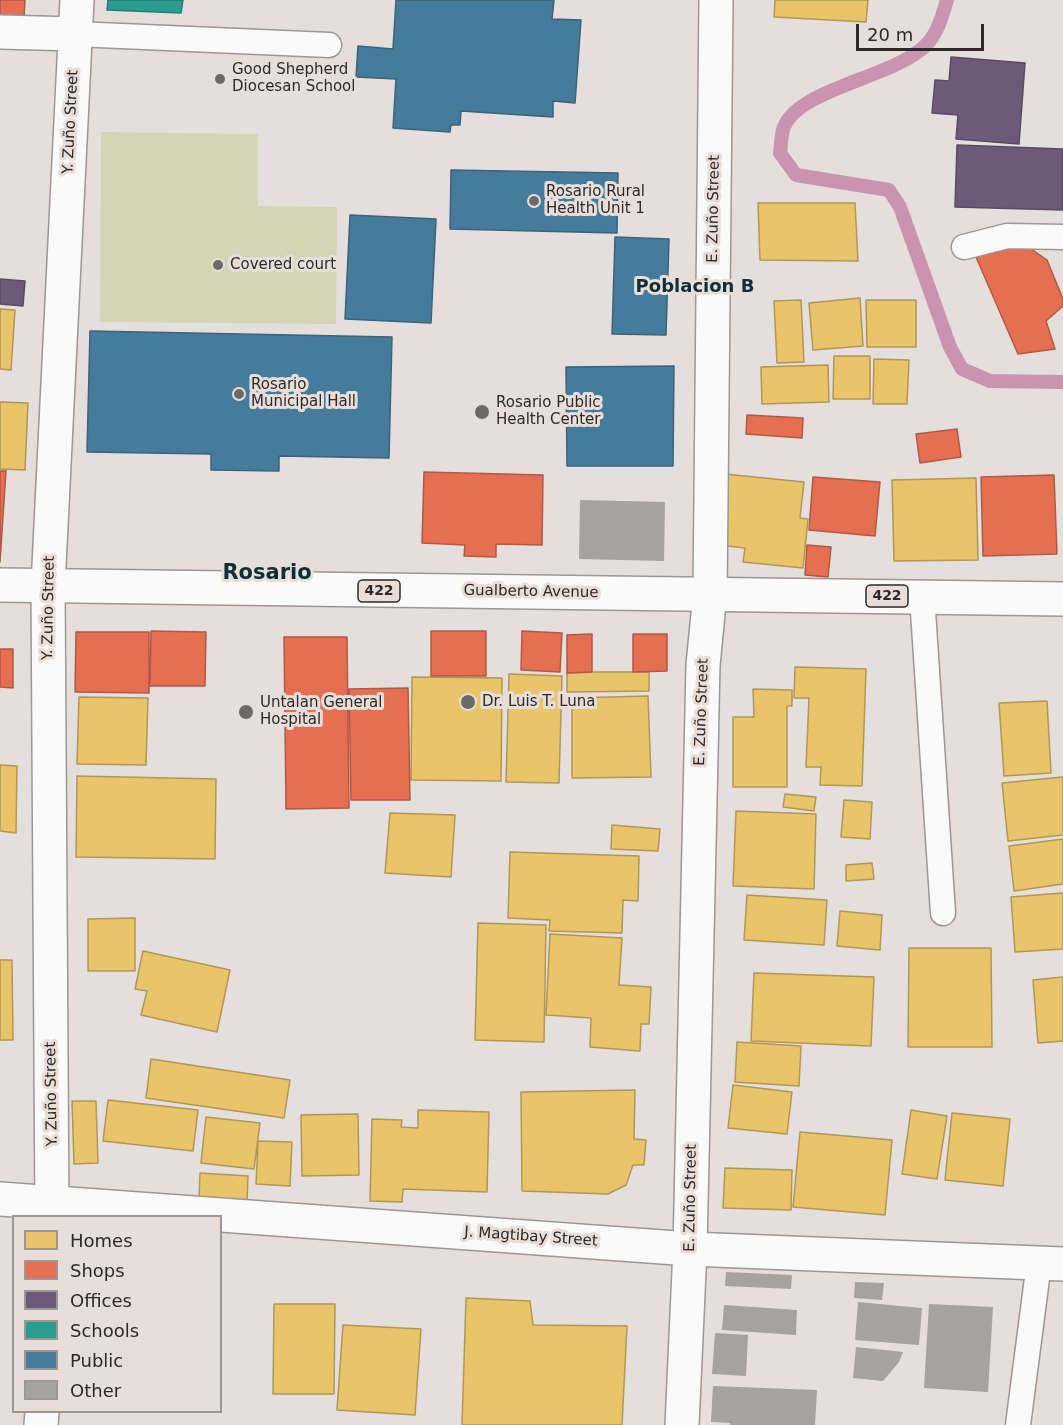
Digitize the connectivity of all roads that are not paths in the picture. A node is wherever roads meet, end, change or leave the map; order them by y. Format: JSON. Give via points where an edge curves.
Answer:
{"nodes":[{"id":1,"x":77,"y":0,"type":"edge"},
{"id":2,"x":716,"y":0,"type":"edge"},
{"id":3,"x":0,"y":32,"type":"edge"},
{"id":4,"x":75,"y":34,"type":"junction"},
{"id":5,"x":329,"y":45,"type":"dead end"},
{"id":6,"x":1063,"y":237,"type":"edge"},
{"id":7,"x":964,"y":248,"type":"dead end"},
{"id":8,"x":0,"y":585,"type":"edge"},
{"id":9,"x":48,"y":586,"type":"junction"},
{"id":10,"x":711,"y":594,"type":"junction"},
{"id":11,"x":922,"y":596,"type":"junction"},
{"id":12,"x":1063,"y":599,"type":"edge"},
{"id":13,"x":943,"y":913,"type":"dead end"},
{"id":14,"x":0,"y":1199,"type":"edge"},
{"id":15,"x":53,"y":1209,"type":"edge"},
{"id":16,"x":149,"y":1215,"type":"edge"},
{"id":17,"x":222,"y":1220,"type":"edge"},
{"id":18,"x":690,"y":1249,"type":"junction"},
{"id":19,"x":1051,"y":1263,"type":"edge"},
{"id":20,"x":682,"y":1425,"type":"edge"},
{"id":21,"x":1018,"y":1425,"type":"edge"}],
"edges":[{"from":1,"to":4,"type":"street","name":"Y. Zuño Street"},
{"from":2,"to":10,"type":"street","name":"E. Zuño Street"},
{"from":3,"to":4,"type":"street"},
{"from":4,"to":5,"type":"lane"},
{"from":4,"to":9,"type":"street","name":"Y. Zuño Street"},
{"from":6,"to":7,"type":"lane","via":[[1007,236]]},
{"from":8,"to":9,"type":"street","name":"Gualberto Avenue","number":"422"},
{"from":9,"to":10,"type":"street","name":"Gualberto Avenue","number":"422"},
{"from":9,"to":15,"type":"street","name":"Y. Zuño Street"},
{"from":10,"to":11,"type":"street","name":"Gualberto Avenue","number":"422"},
{"from":10,"to":18,"type":"street","name":"E. Zuño Street","via":[[703,665]]},
{"from":11,"to":12,"type":"street","name":"Gualberto Avenue","number":"422"},
{"from":11,"to":13,"type":"lane"},
{"from":14,"to":15,"type":"street","name":"J. Magtibay Street"},
{"from":15,"to":16,"type":"street","name":"J. Magtibay Street"},
{"from":17,"to":18,"type":"street","name":"J. Magtibay Street"},
{"from":18,"to":19,"type":"street","name":"J. Magtibay Street"},
{"from":18,"to":20,"type":"street","name":"E. Zuño Street"},
{"from":19,"to":21,"type":"lane"}]}
